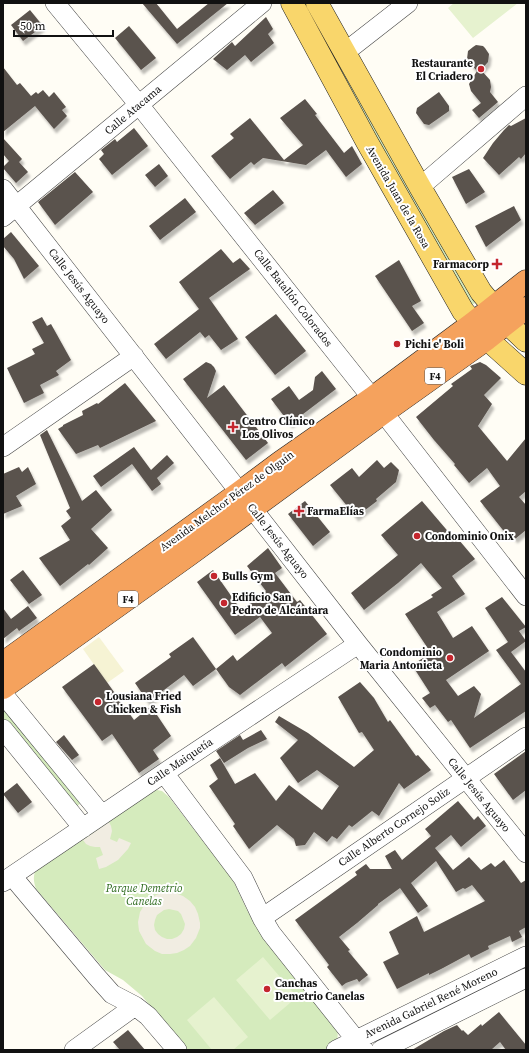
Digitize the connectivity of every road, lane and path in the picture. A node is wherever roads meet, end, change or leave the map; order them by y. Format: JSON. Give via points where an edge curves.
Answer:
{"nodes":[{"id":1,"x":55,"y":3,"type":"edge"},
{"id":2,"x":262,"y":3,"type":"edge"},
{"id":3,"x":292,"y":3,"type":"edge"},
{"id":4,"x":317,"y":3,"type":"edge"},
{"id":5,"x":408,"y":3,"type":"edge"},
{"id":6,"x":344,"y":53,"type":"junction"},
{"id":7,"x":526,"y":96,"type":"edge"},
{"id":8,"x":139,"y":105,"type":"junction"},
{"id":9,"x":420,"y":187,"type":"junction"},
{"id":10,"x":3,"y":189,"type":"edge"},
{"id":11,"x":10,"y":211,"type":"edge"},
{"id":12,"x":526,"y":281,"type":"edge"},
{"id":13,"x":526,"y":308,"type":"edge"},
{"id":14,"x":500,"y":316,"type":"junction"},
{"id":15,"x":473,"y":323,"type":"junction"},
{"id":16,"x":487,"y":340,"type":"junction"},
{"id":17,"x":526,"y":341,"type":"edge"},
{"id":18,"x":134,"y":356,"type":"junction"},
{"id":19,"x":526,"y":374,"type":"edge"},
{"id":20,"x":378,"y":405,"type":"junction"},
{"id":21,"x":3,"y":448,"type":"edge"},
{"id":22,"x":247,"y":500,"type":"junction"},
{"id":23,"x":526,"y":596,"type":"edge"},
{"id":24,"x":358,"y":644,"type":"junction"},
{"id":25,"x":3,"y":663,"type":"edge"},
{"id":26,"x":3,"y":688,"type":"edge"},
{"id":27,"x":3,"y":694,"type":"edge"},
{"id":28,"x":3,"y":729,"type":"edge"},
{"id":29,"x":526,"y":737,"type":"edge"},
{"id":30,"x":164,"y":773,"type":"junction"},
{"id":31,"x":466,"y":778,"type":"junction"},
{"id":32,"x":102,"y":816,"type":"junction"},
{"id":33,"x":83,"y":828,"type":"junction"},
{"id":34,"x":526,"y":853,"type":"edge"},
{"id":35,"x":8,"y":879,"type":"edge"},
{"id":36,"x":262,"y":918,"type":"junction"},
{"id":37,"x":526,"y":956,"type":"edge"},
{"id":38,"x":526,"y":978,"type":"edge"},
{"id":39,"x":135,"y":1006,"type":"junction"},
{"id":40,"x":360,"y":1045,"type":"edge"},
{"id":41,"x":74,"y":1050,"type":"edge"},
{"id":42,"x":177,"y":1050,"type":"edge"},
{"id":43,"x":336,"y":1050,"type":"edge"},
{"id":44,"x":381,"y":1050,"type":"edge"}],
"edges":[{"from":1,"to":8,"type":"street","name":"Calle Batallón Colorados"},
{"from":2,"to":8,"type":"street","name":"Calle Atacama"},
{"from":3,"to":15,"type":"main road","name":"Avenida Juan de la Rosa","via":[[463,311]]},
{"from":4,"to":6,"type":"main road"},
{"from":5,"to":6,"type":"street"},
{"from":6,"to":9,"type":"main road"},
{"from":7,"to":9,"type":"street"},
{"from":8,"to":11,"type":"street","name":"Calle Atacama"},
{"from":8,"to":20,"type":"street","name":"Calle Batallón Colorados"},
{"from":9,"to":14,"type":"main road","via":[[481,292]]},
{"from":10,"to":11,"type":"street","name":"Calle Jesús Aguayo"},
{"from":11,"to":18,"type":"street","name":"Calle Jesús Aguayo"},
{"from":12,"to":14,"type":"highway","name":"Avenida Melchor Pérez de Olguín","number":"F4"},
{"from":13,"to":14,"type":"highway","name":"Avenida Melchor Pérez de Olguín","number":"F4"},
{"from":14,"to":15,"type":"highway","name":"Avenida Melchor Pérez de Olguín","number":"F4"},
{"from":14,"to":16,"type":"highway","name":"Avenida Melchor Pérez de Olguín","number":"F4"},
{"from":14,"to":17,"type":"main road"},
{"from":15,"to":16,"type":"main road","name":"Avenida Juan de la Rosa"},
{"from":15,"to":20,"type":"highway","name":"Avenida Melchor Pérez de Olguín","number":"F4"},
{"from":16,"to":19,"type":"main road","name":"Avenida Juan de la Rosa"},
{"from":16,"to":20,"type":"highway","name":"Avenida Melchor Pérez de Olguín","number":"F4"},
{"from":18,"to":21,"type":"street"},
{"from":18,"to":22,"type":"street","name":"Calle Jesús Aguayo"},
{"from":20,"to":22,"type":"highway","name":"Avenida Melchor Pérez de Olguín","number":"F4","via":[[279,463]]},
{"from":20,"to":23,"type":"street","name":"Calle Batallón Colorados"},
{"from":22,"to":24,"type":"street","name":"Calle Jesús Aguayo"},
{"from":22,"to":25,"type":"highway","name":"Avenida Melchor Pérez de Olguín","number":"F4"},
{"from":22,"to":26,"type":"highway","name":"Avenida Melchor Pérez de Olguín","number":"F4"},
{"from":24,"to":30,"type":"street","name":"Calle Maiquetía"},
{"from":24,"to":31,"type":"street","name":"Calle Jesús Aguayo"},
{"from":27,"to":32,"type":"street"},
{"from":28,"to":33,"type":"street"},
{"from":29,"to":31,"type":"street","name":"Calle Alberto Cornejo Soliz"},
{"from":30,"to":32,"type":"street","name":"Calle Maiquetía"},
{"from":30,"to":36,"type":"street","via":[[242,878]]},
{"from":31,"to":34,"type":"street","name":"Calle Jesús Aguayo"},
{"from":31,"to":36,"type":"street","name":"Calle Alberto Cornejo Soliz"},
{"from":32,"to":33,"type":"street","name":"Calle Maiquetía"},
{"from":33,"to":35,"type":"street","name":"Calle Maiquetía"},
{"from":35,"to":39,"type":"street","via":[[112,994]]},
{"from":36,"to":40,"type":"street","via":[[271,933]]},
{"from":37,"to":40,"type":"street","name":"Avenida Gabriel René Moreno"},
{"from":38,"to":44,"type":"street","name":"Avenida Gabriel René Moreno"},
{"from":39,"to":41,"type":"street"},
{"from":39,"to":42,"type":"street","via":[[148,1016]]},
{"from":40,"to":43,"type":"street","name":"Avenida Gabriel René Moreno"}]}
